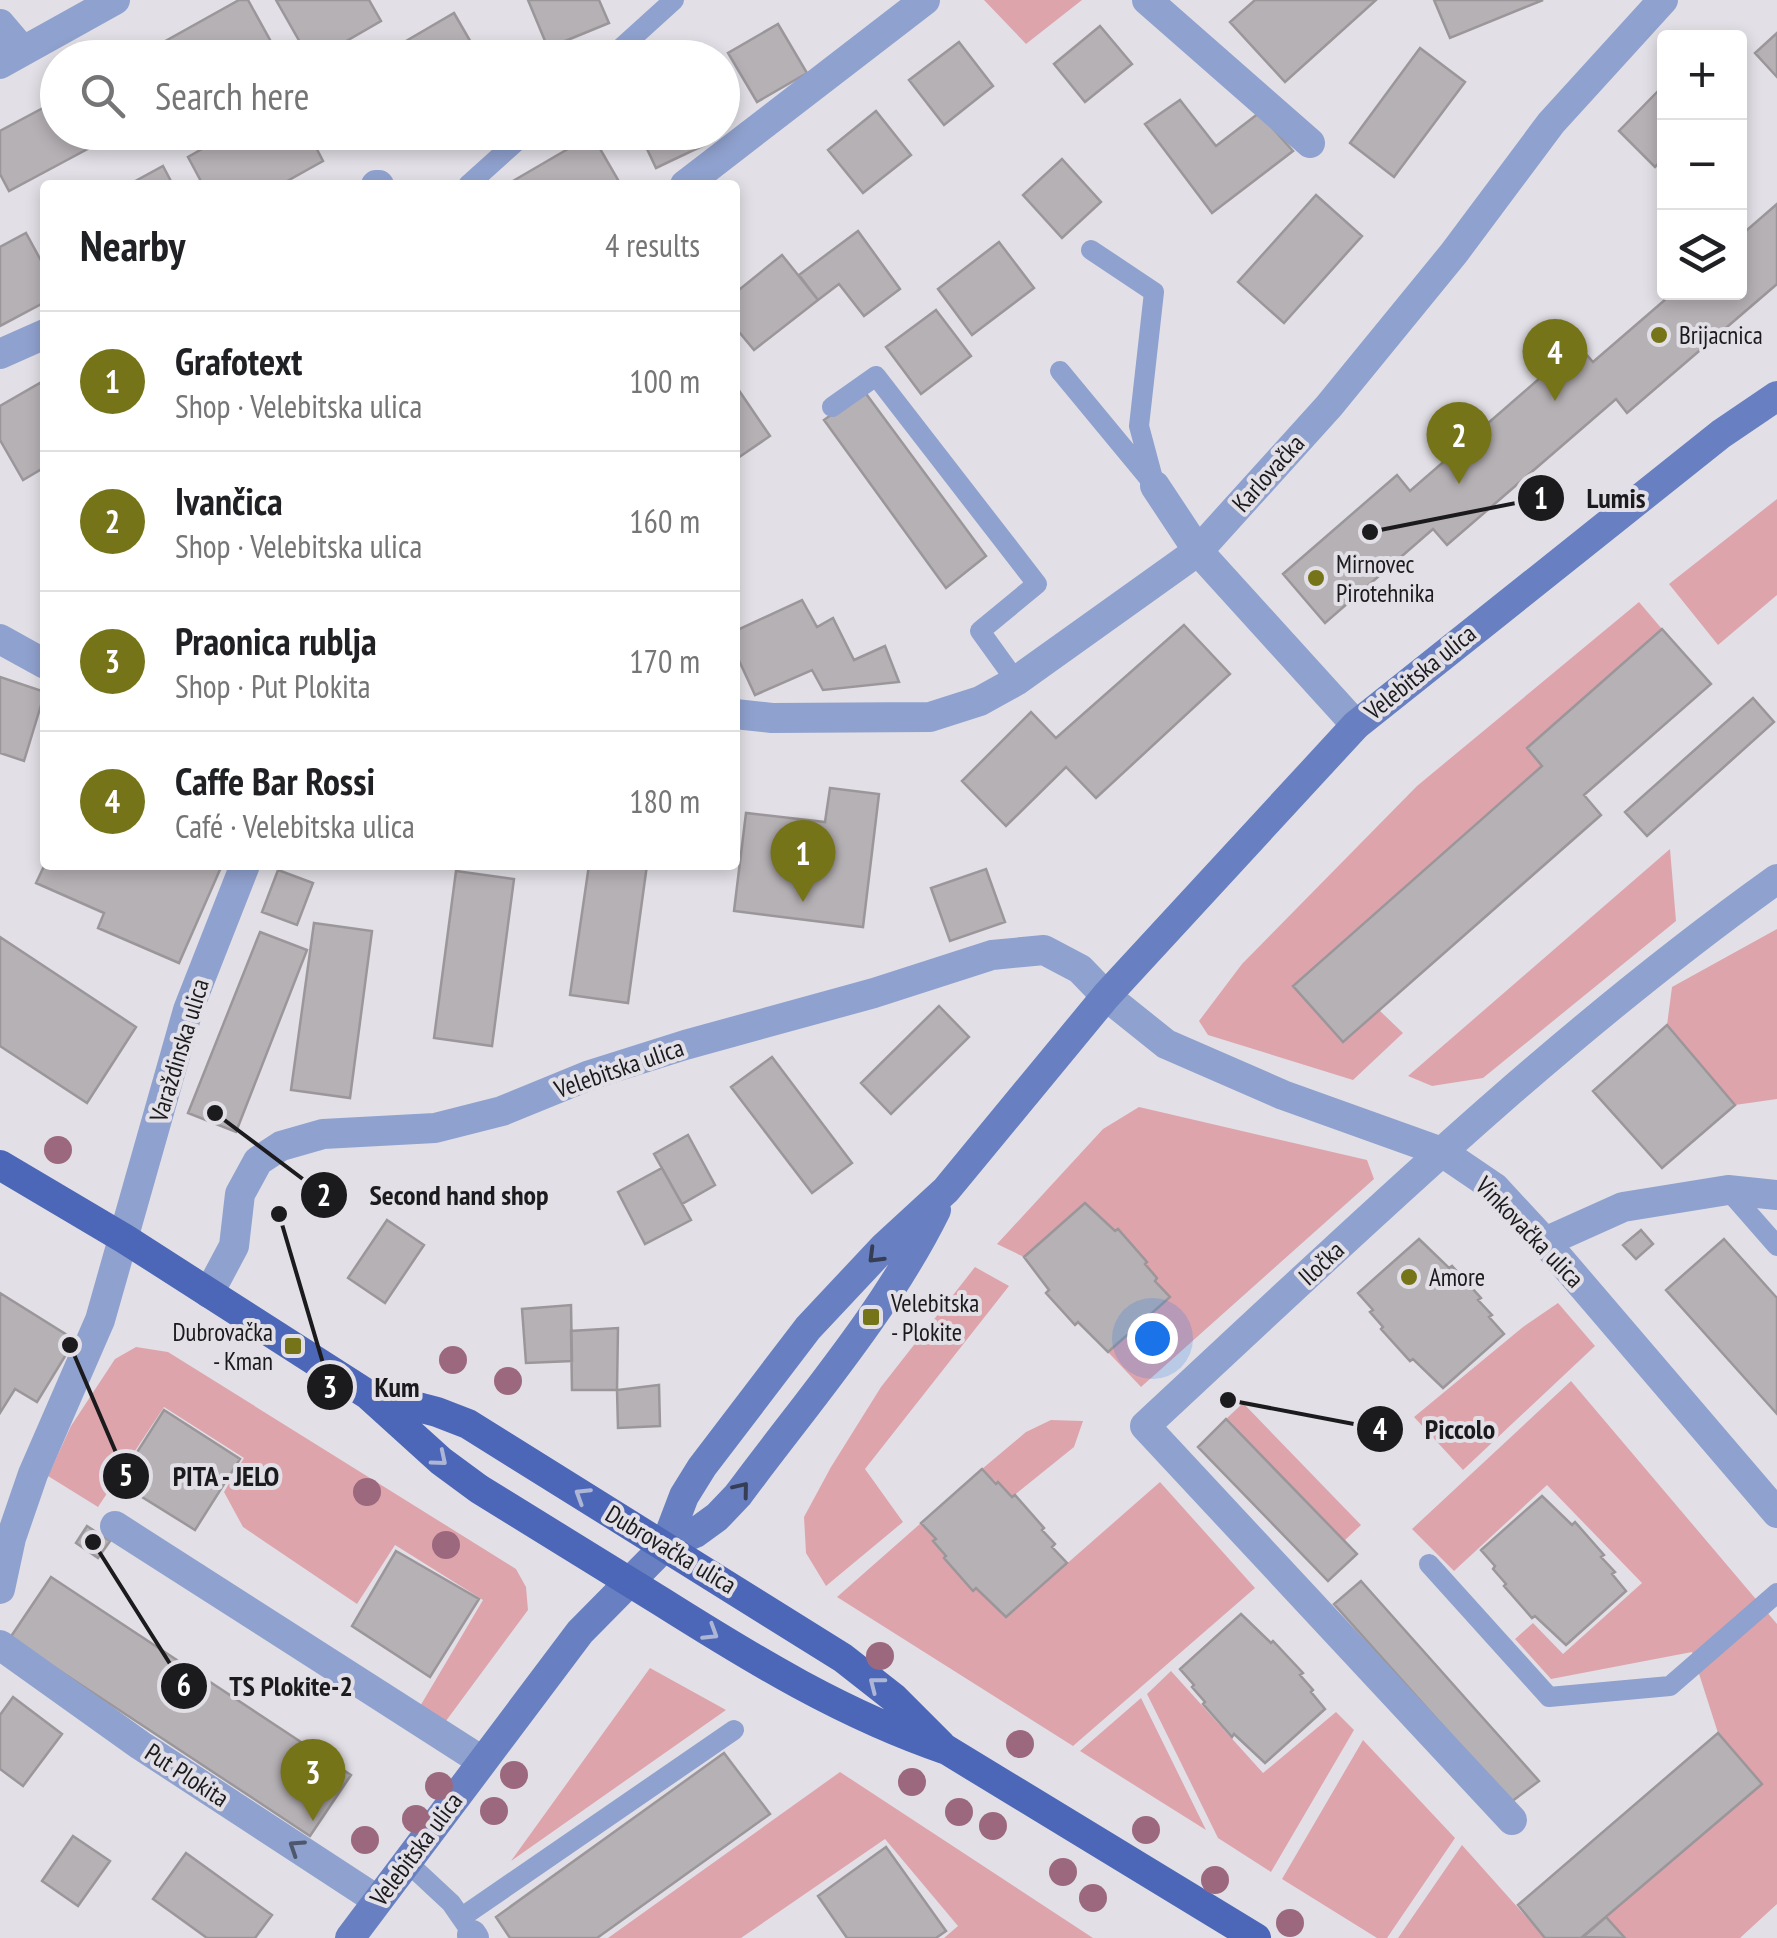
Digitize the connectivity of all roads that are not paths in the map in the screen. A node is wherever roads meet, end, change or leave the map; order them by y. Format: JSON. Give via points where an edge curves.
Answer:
{"nodes":[{"id":1,"x":115,"y":0,"type":"edge"},
{"id":2,"x":674,"y":0,"type":"edge"},
{"id":3,"x":926,"y":0,"type":"edge"},
{"id":4,"x":1147,"y":0,"type":"edge"},
{"id":5,"x":1663,"y":0,"type":"edge"},
{"id":6,"x":0,"y":24,"type":"edge"},
{"id":7,"x":43,"y":40,"type":"edge"},
{"id":8,"x":630,"y":40,"type":"edge"},
{"id":9,"x":40,"y":42,"type":"edge"},
{"id":10,"x":12,"y":57,"type":"edge"},
{"id":11,"x":740,"y":143,"type":"edge"},
{"id":12,"x":1310,"y":143,"type":"dead end"},
{"id":13,"x":506,"y":150,"type":"edge"},
{"id":14,"x":731,"y":150,"type":"edge"},
{"id":15,"x":473,"y":180,"type":"edge"},
{"id":16,"x":692,"y":180,"type":"edge"},
{"id":17,"x":1092,"y":250,"type":"dead end"},
{"id":18,"x":40,"y":336,"type":"edge"},
{"id":19,"x":0,"y":354,"type":"edge"},
{"id":20,"x":1060,"y":370,"type":"dead end"},
{"id":21,"x":1777,"y":396,"type":"edge"},
{"id":22,"x":832,"y":407,"type":"dead end"},
{"id":23,"x":1155,"y":486,"type":"junction"},
{"id":24,"x":1198,"y":550,"type":"junction"},
{"id":25,"x":0,"y":639,"type":"edge"},
{"id":26,"x":40,"y":661,"type":"edge"},
{"id":27,"x":1016,"y":681,"type":"junction"},
{"id":28,"x":740,"y":715,"type":"edge"},
{"id":29,"x":1356,"y":725,"type":"junction"},
{"id":30,"x":242,"y":870,"type":"edge"},
{"id":31,"x":1777,"y":879,"type":"edge"},
{"id":32,"x":1106,"y":996,"type":"junction"},
{"id":33,"x":1442,"y":1152,"type":"junction"},
{"id":34,"x":0,"y":1165,"type":"edge"},
{"id":35,"x":946,"y":1190,"type":"junction"},
{"id":36,"x":1728,"y":1190,"type":"junction"},
{"id":37,"x":1777,"y":1195,"type":"edge"},
{"id":38,"x":124,"y":1239,"type":"junction"},
{"id":39,"x":1545,"y":1242,"type":"junction"},
{"id":40,"x":1777,"y":1246,"type":"edge"},
{"id":41,"x":209,"y":1293,"type":"junction"},
{"id":42,"x":367,"y":1394,"type":"junction"},
{"id":43,"x":1777,"y":1512,"type":"edge"},
{"id":44,"x":115,"y":1526,"type":"dead end"},
{"id":45,"x":665,"y":1546,"type":"junction"},
{"id":46,"x":1430,"y":1564,"type":"dead end"},
{"id":47,"x":628,"y":1581,"type":"junction"},
{"id":48,"x":0,"y":1588,"type":"edge"},
{"id":49,"x":1777,"y":1593,"type":"edge"},
{"id":50,"x":0,"y":1644,"type":"edge"},
{"id":51,"x":734,"y":1730,"type":"dead end"},
{"id":52,"x":947,"y":1750,"type":"junction"},
{"id":53,"x":482,"y":1761,"type":"junction"},
{"id":54,"x":1512,"y":1820,"type":"dead end"},
{"id":55,"x":406,"y":1862,"type":"junction"},
{"id":56,"x":377,"y":1900,"type":"junction"},
{"id":57,"x":469,"y":1930,"type":"edge"},
{"id":58,"x":350,"y":1938,"type":"edge"},
{"id":59,"x":1256,"y":1938,"type":"edge"}],
"edges":[{"from":1,"to":7,"type":"street"},
{"from":2,"to":8,"type":"lane"},
{"from":3,"to":11,"type":"street"},
{"from":4,"to":12,"type":"street"},
{"from":5,"to":24,"type":"street","name":"Karlovačka","via":[[1552,123],[1329,406]]},
{"from":6,"to":10,"type":"street"},
{"from":9,"to":10,"type":"street"},
{"from":13,"to":15,"type":"lane"},
{"from":14,"to":16,"type":"street"},
{"from":17,"to":23,"type":"lane","via":[[1154,292],[1139,426]]},
{"from":18,"to":19,"type":"street"},
{"from":20,"to":23,"type":"lane"},
{"from":21,"to":29,"type":"street","name":"Velebitska ulica","via":[[1706,445]]},
{"from":22,"to":27,"type":"lane","via":[[876,376],[1037,584],[980,631]]},
{"from":23,"to":24,"type":"street"},
{"from":24,"to":27,"type":"street","name":"Karlovačka"},
{"from":24,"to":29,"type":"street"},
{"from":25,"to":26,"type":"street"},
{"from":27,"to":28,"type":"street","name":"Karlovačka","via":[[930,717]]},
{"from":29,"to":32,"type":"street","name":"Velebitska ulica"},
{"from":30,"to":38,"type":"street","name":"Varaždinska ulica","via":[[188,1010]]},
{"from":31,"to":33,"type":"street","name":"Iločka","via":[[1678,951]]},
{"from":32,"to":33,"type":"street","name":"Vinkovačka ulica","via":[[1166,1044]]},
{"from":32,"to":35,"type":"street","name":"Velebitska ulica"},
{"from":32,"to":41,"type":"street","name":"Velebitska ulica","via":[[1080,970],[1044,950],[992,955],[590,1075],[502,1111],[434,1128],[323,1134],[281,1146],[258,1161],[240,1194],[234,1246]]},
{"from":33,"to":39,"type":"street","name":"Vinkovačka ulica","via":[[1494,1188]]},
{"from":33,"to":54,"type":"street","name":"Iločka","via":[[1145,1426]]},
{"from":34,"to":38,"type":"main road","name":"Dubrovačka ulica"},
{"from":35,"to":45,"type":"street","name":"Velebitska ulica","one_way":true,"via":[[808,1328],[702,1467]]},
{"from":45,"to":35,"type":"street","name":"Velebitska ulica","one_way":true,"via":[[695,1533],[738,1496],[906,1265]]},
{"from":36,"to":37,"type":"street"},
{"from":36,"to":39,"type":"street","via":[[1623,1207]]},
{"from":36,"to":40,"type":"lane"},
{"from":38,"to":41,"type":"main road","name":"Dubrovačka ulica"},
{"from":38,"to":48,"type":"street","via":[[100,1320],[33,1474]]},
{"from":39,"to":43,"type":"street","name":"Vinkovačka ulica"},
{"from":41,"to":42,"type":"main road","name":"Dubrovačka ulica"},
{"from":45,"to":42,"type":"main road","name":"Dubrovačka ulica","one_way":true,"via":[[468,1424]]},
{"from":42,"to":47,"type":"main road","name":"Dubrovačka ulica","one_way":true,"via":[[479,1489]]},
{"from":44,"to":53,"type":"street"},
{"from":45,"to":47,"type":"street","name":"Velebitska ulica"},
{"from":52,"to":45,"type":"main road","name":"Dubrovačka ulica","one_way":true,"via":[[843,1658]]},
{"from":46,"to":49,"type":"lane","via":[[1549,1697],[1670,1686]]},
{"from":47,"to":52,"type":"main road","name":"Dubrovačka ulica","one_way":true,"via":[[843,1709]]},
{"from":47,"to":53,"type":"street","name":"Velebitska ulica","via":[[580,1632]]},
{"from":56,"to":50,"type":"street","name":"Put Plokita","one_way":true},
{"from":51,"to":57,"type":"lane"},
{"from":52,"to":59,"type":"main road","name":"Dubrovačka ulica"},
{"from":53,"to":55,"type":"street","name":"Velebitska ulica"},
{"from":55,"to":56,"type":"street","name":"Velebitska ulica"},
{"from":55,"to":57,"type":"lane"},
{"from":56,"to":58,"type":"street","name":"Velebitska ulica"}]}
